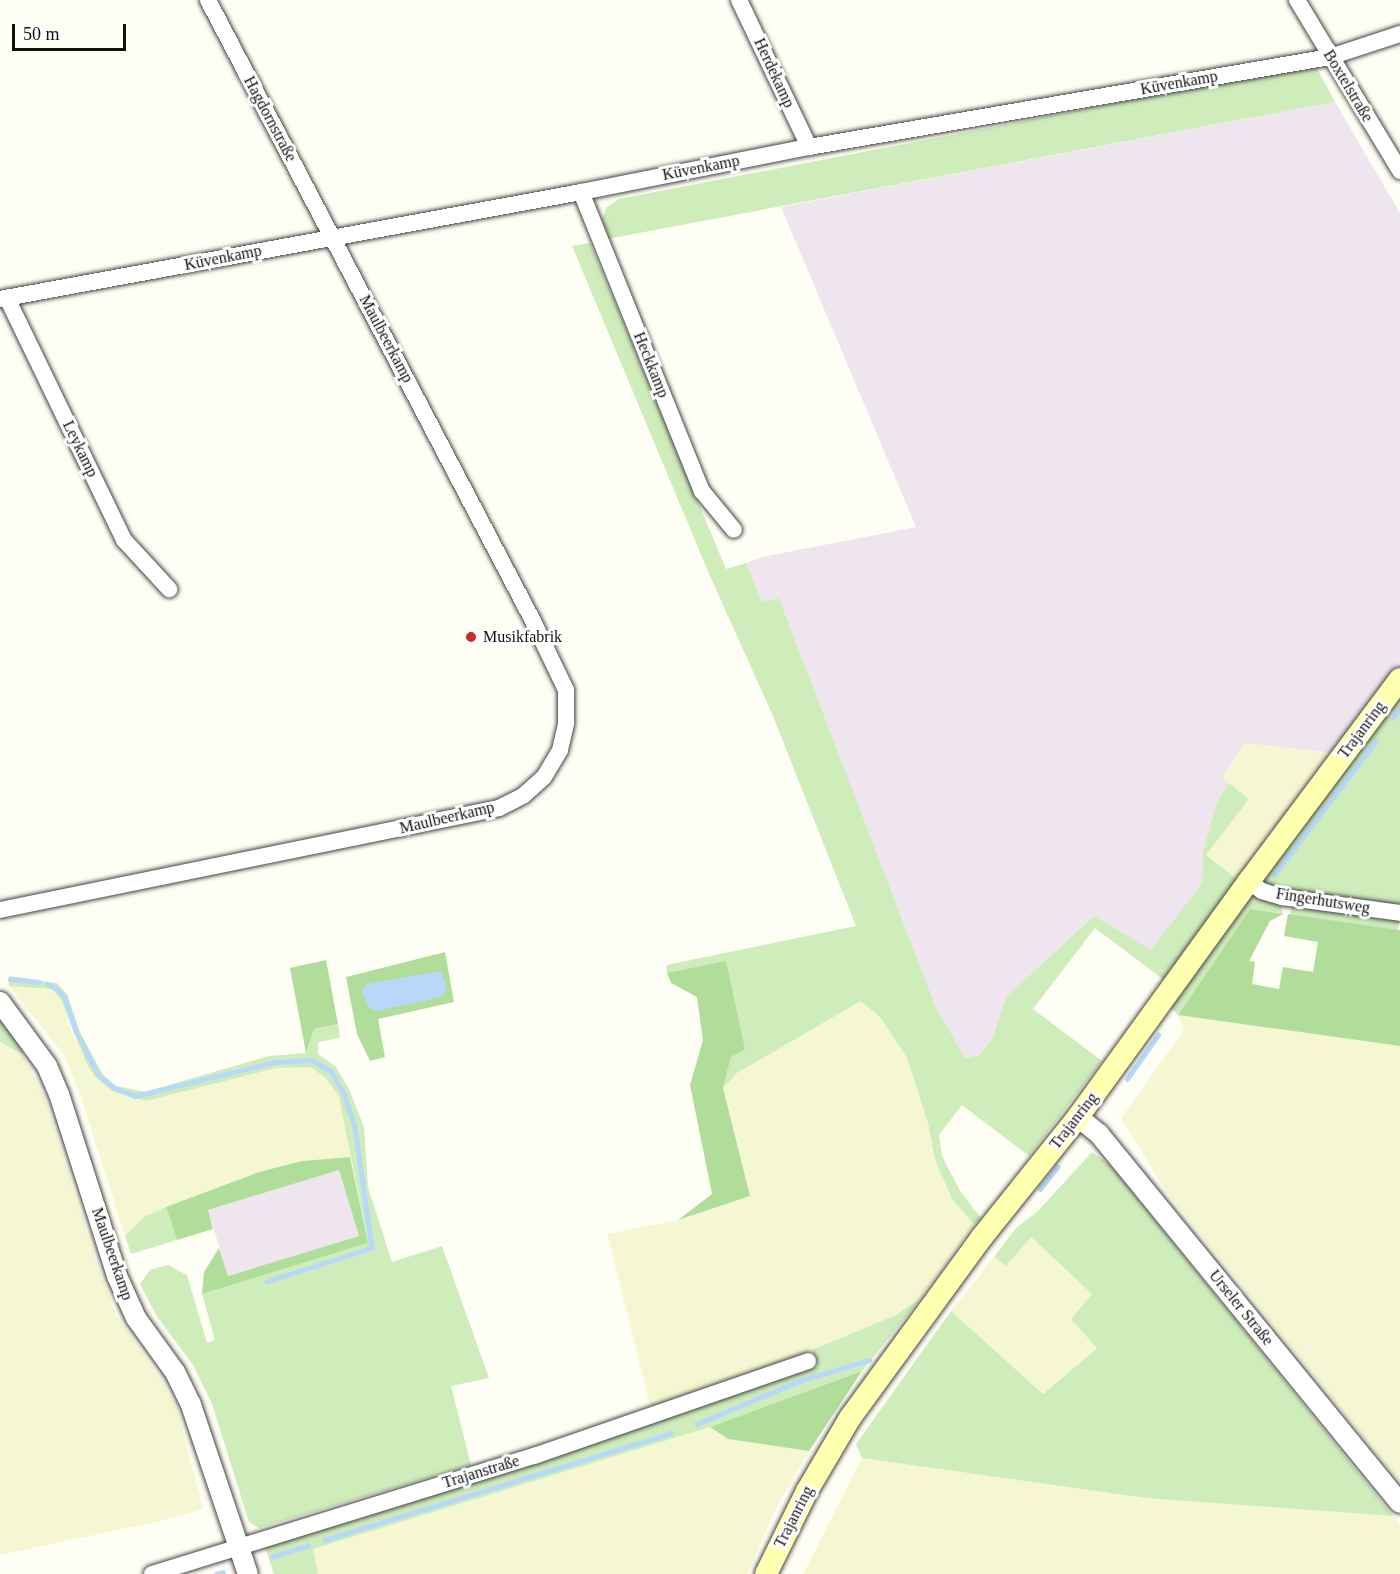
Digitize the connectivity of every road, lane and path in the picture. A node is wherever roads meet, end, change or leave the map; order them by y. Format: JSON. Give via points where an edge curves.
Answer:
{"nodes":[{"id":1,"x":207,"y":0,"type":"edge"},
{"id":2,"x":739,"y":0,"type":"edge"},
{"id":3,"x":1297,"y":0,"type":"edge"},
{"id":4,"x":1400,"y":34,"type":"edge"},
{"id":5,"x":1330,"y":57,"type":"junction"},
{"id":6,"x":809,"y":147,"type":"junction"},
{"id":7,"x":1400,"y":171,"type":"edge"},
{"id":8,"x":581,"y":192,"type":"junction"},
{"id":9,"x":333,"y":237,"type":"junction"},
{"id":10,"x":4,"y":299,"type":"edge"},
{"id":11,"x":734,"y":530,"type":"dead end"},
{"id":12,"x":169,"y":590,"type":"dead end"},
{"id":13,"x":1400,"y":679,"type":"edge"},
{"id":14,"x":1249,"y":881,"type":"junction"},
{"id":15,"x":0,"y":910,"type":"edge"},
{"id":16,"x":1400,"y":913,"type":"edge"},
{"id":17,"x":0,"y":1002,"type":"edge"},
{"id":18,"x":1078,"y":1117,"type":"junction"},
{"id":19,"x":808,"y":1361,"type":"dead end"},
{"id":20,"x":1400,"y":1503,"type":"edge"},
{"id":21,"x":239,"y":1546,"type":"junction"},
{"id":22,"x":152,"y":1574,"type":"edge"},
{"id":23,"x":248,"y":1574,"type":"edge"},
{"id":24,"x":766,"y":1574,"type":"edge"}],
"edges":[{"from":1,"to":9,"type":"street","name":"Hagdornstraße"},
{"from":2,"to":6,"type":"street","name":"Herdekamp"},
{"from":3,"to":5,"type":"street","name":"Boxtelstraße"},
{"from":4,"to":5,"type":"street","name":"Küvenkamp"},
{"from":5,"to":6,"type":"street","name":"Küvenkamp"},
{"from":5,"to":7,"type":"street","name":"Boxtelstraße"},
{"from":6,"to":8,"type":"street","name":"Küvenkamp"},
{"from":8,"to":9,"type":"street","name":"Küvenkamp"},
{"from":8,"to":11,"type":"street","name":"Heckkamp","via":[[702,490]]},
{"from":9,"to":10,"type":"street","name":"Küvenkamp"},
{"from":9,"to":15,"type":"street","name":"Maulbeerkamp","via":[[566,690],[567,723],[560,750],[544,777],[524,795],[499,808]]},
{"from":10,"to":12,"type":"street","name":"Leykamp","via":[[124,540]]},
{"from":13,"to":14,"type":"main road","name":"Trajanring"},
{"from":14,"to":16,"type":"street","name":"Fingerhutsweg","via":[[1262,891],[1282,897]]},
{"from":14,"to":18,"type":"main road","name":"Trajanring"},
{"from":17,"to":21,"type":"street","name":"Maulbeerkamp","via":[[46,1066],[59,1094],[117,1276],[136,1318],[175,1372],[191,1405]]},
{"from":18,"to":20,"type":"street","name":"Urseler Straße","via":[[1099,1134]]},
{"from":18,"to":24,"type":"main road","name":"Trajanring","via":[[982,1237],[850,1418],[807,1491]]},
{"from":19,"to":21,"type":"street","name":"Trajanstraße","via":[[534,1456]]},
{"from":21,"to":22,"type":"street","name":"Trajanstraße"},
{"from":21,"to":23,"type":"street","name":"Maulbeerkamp"}]}
